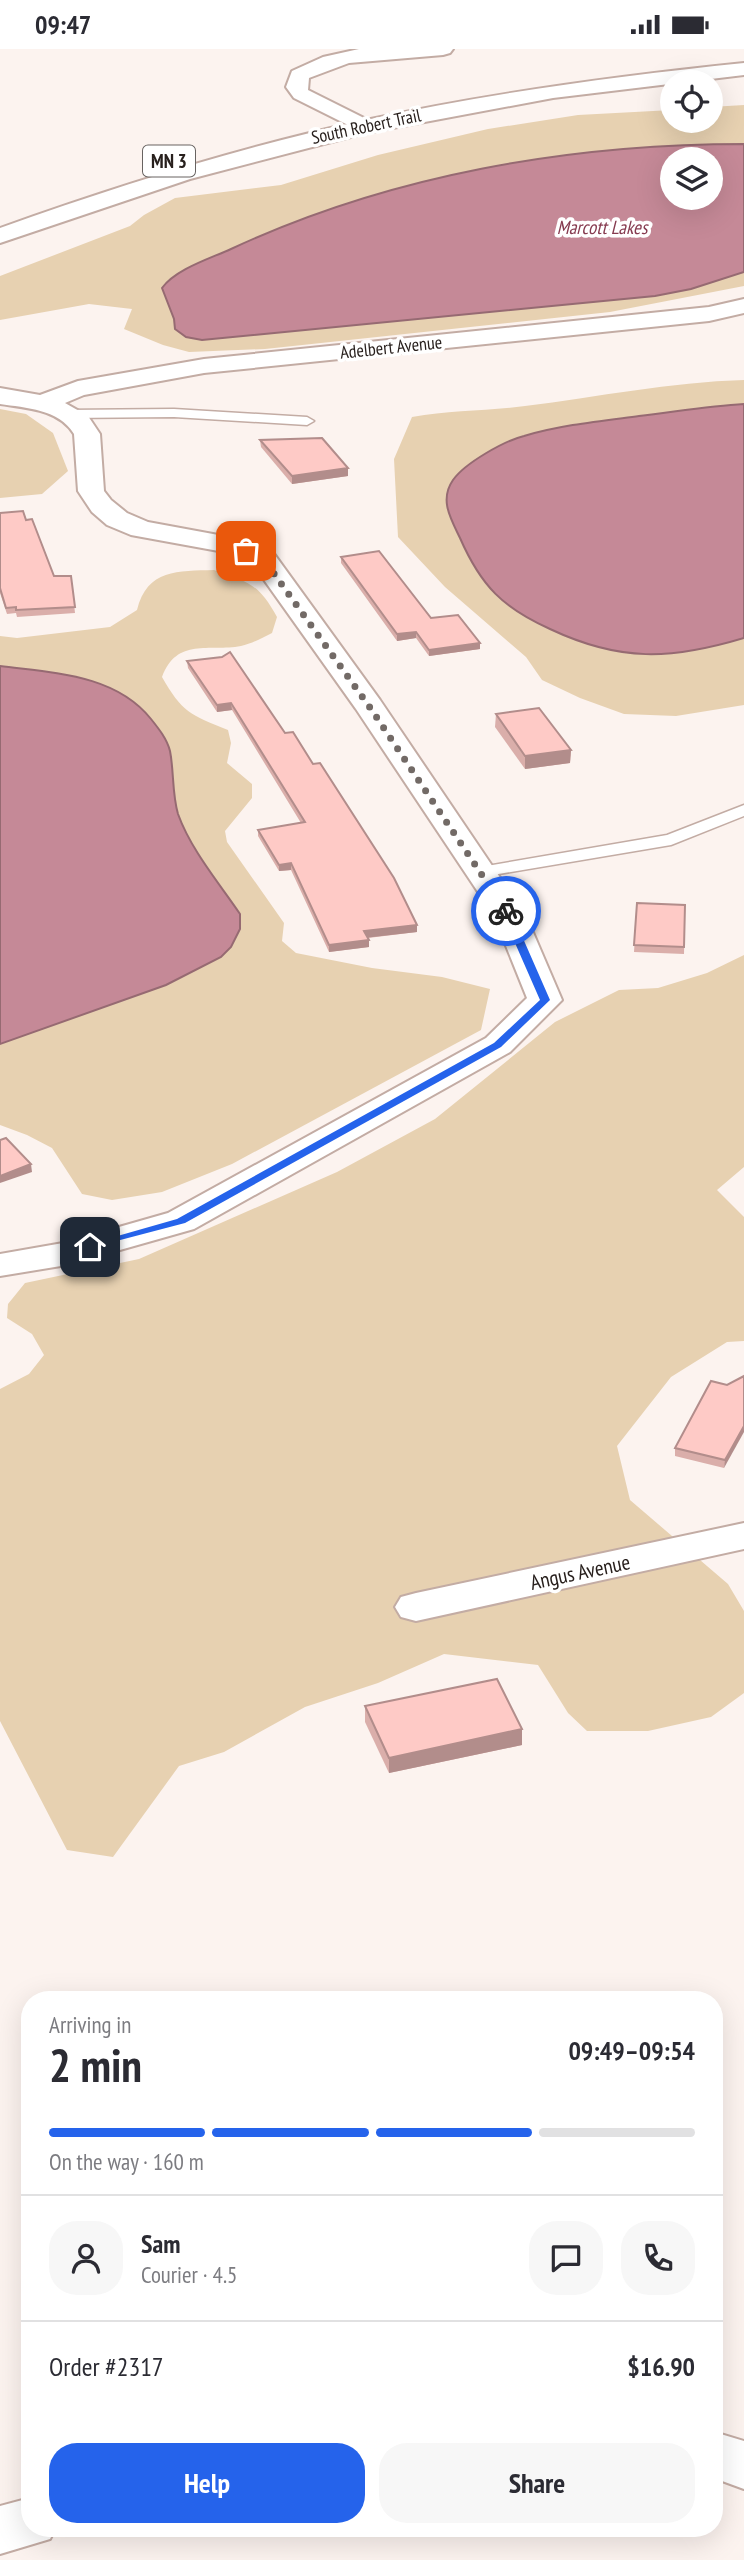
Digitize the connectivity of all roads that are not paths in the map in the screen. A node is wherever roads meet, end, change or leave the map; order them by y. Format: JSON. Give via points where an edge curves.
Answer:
{"nodes":[{"id":1,"x":443,"y":49,"type":"edge"},
{"id":2,"x":744,"y":58,"type":"edge"},
{"id":3,"x":744,"y":69,"type":"edge"},
{"id":4,"x":352,"y":121,"type":"junction"},
{"id":5,"x":0,"y":218,"type":"edge"},
{"id":6,"x":0,"y":236,"type":"edge"},
{"id":7,"x":744,"y":306,"type":"edge"},
{"id":8,"x":0,"y":396,"type":"edge"},
{"id":9,"x":55,"y":408,"type":"junction"},
{"id":10,"x":307,"y":421,"type":"dead end"},
{"id":11,"x":744,"y":810,"type":"edge"},
{"id":12,"x":481,"y":872,"type":"junction"},
{"id":13,"x":0,"y":1265,"type":"edge"},
{"id":14,"x":744,"y":1536,"type":"edge"},
{"id":15,"x":416,"y":1607,"type":"dead end"},
{"id":16,"x":723,"y":2458,"type":"edge"},
{"id":17,"x":744,"y":2465,"type":"edge"},
{"id":18,"x":21,"y":2524,"type":"edge"},
{"id":19,"x":0,"y":2529,"type":"edge"}],
"edges":[{"from":1,"to":4,"type":"street","via":[[333,60],[299,75],[296,87],[301,94]]},
{"from":2,"to":4,"type":"street","name":"South Robert Trail","number":"MN 3","via":[[560,78]]},
{"from":3,"to":4,"type":"street","name":"South Robert Trail","number":"MN 3"},
{"from":4,"to":5,"type":"street","name":"South Robert Trail","number":"MN 3","via":[[174,159]]},
{"from":4,"to":6,"type":"street","name":"South Robert Trail","number":"MN 3","via":[[104,198]]},
{"from":7,"to":9,"type":"street","name":"Adelbert Avenue","via":[[709,314],[204,366],[78,389]]},
{"from":8,"to":9,"type":"street"},
{"from":9,"to":10,"type":"lane"},
{"from":9,"to":12,"type":"street","via":[[79,421],[88,434],[91,491],[117,519],[141,529],[230,545],[262,557]]},
{"from":11,"to":12,"type":"lane","via":[[671,840]]},
{"from":12,"to":13,"type":"street","via":[[510,916],[545,1000],[498,1045],[181,1221],[67,1254]]},
{"from":14,"to":15,"type":"street","name":"Angus Avenue"},
{"from":16,"to":17,"type":"street"},
{"from":18,"to":19,"type":"street"}]}
